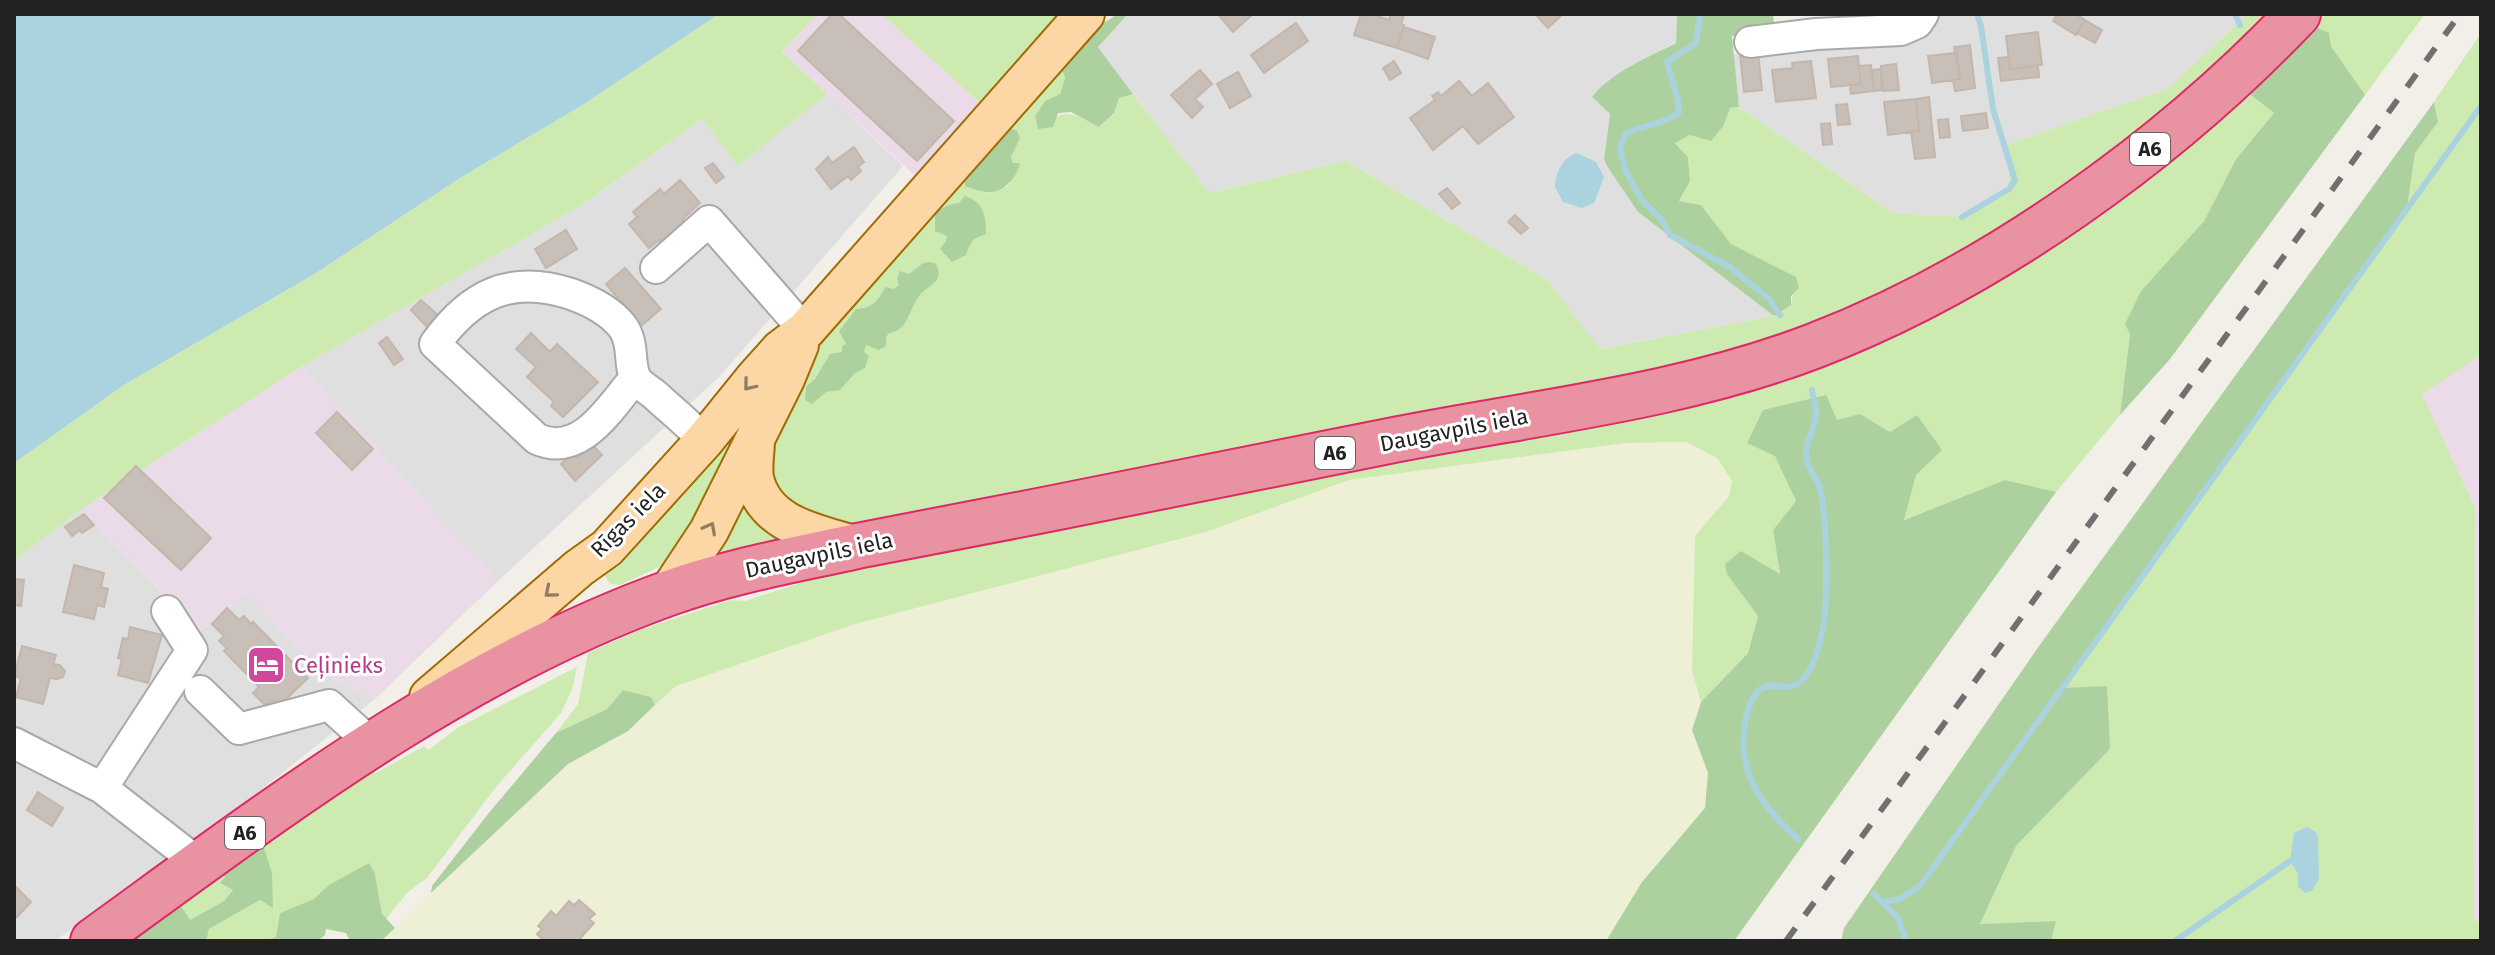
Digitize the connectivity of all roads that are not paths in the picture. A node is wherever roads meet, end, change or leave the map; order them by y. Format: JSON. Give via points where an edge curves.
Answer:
{"nodes":[{"id":1,"x":1085,"y":14,"type":"edge"},
{"id":2,"x":1923,"y":14,"type":"edge"},
{"id":3,"x":2298,"y":14,"type":"edge"},
{"id":4,"x":1750,"y":42,"type":"dead end"},
{"id":5,"x":656,"y":268,"type":"dead end"},
{"id":6,"x":805,"y":331,"type":"junction"},
{"id":7,"x":635,"y":378,"type":"junction"},
{"id":8,"x":756,"y":437,"type":"junction"},
{"id":9,"x":704,"y":441,"type":"junction"},
{"id":10,"x":857,"y":546,"type":"junction"},
{"id":11,"x":607,"y":548,"type":"junction"},
{"id":12,"x":668,"y":593,"type":"junction"},
{"id":13,"x":167,"y":611,"type":"dead end"},
{"id":14,"x":618,"y":613,"type":"junction"},
{"id":15,"x":200,"y":691,"type":"dead end"},
{"id":16,"x":386,"y":736,"type":"junction"},
{"id":17,"x":14,"y":743,"type":"edge"},
{"id":18,"x":102,"y":788,"type":"junction"},
{"id":19,"x":201,"y":865,"type":"junction"},
{"id":20,"x":93,"y":941,"type":"edge"}],
"edges":[{"from":1,"to":6,"type":"main road","name":"Rīgas iela"},
{"from":2,"to":4,"type":"street","via":[[1901,30]]},
{"from":3,"to":10,"type":"highway","name":"Daugavpils iela","number":"A6","via":[[2173,132],[2109,180],[1967,271],[1891,313],[1813,346],[1666,389]]},
{"from":5,"to":6,"type":"street","via":[[709,221]]},
{"from":6,"to":8,"type":"main road"},
{"from":6,"to":9,"type":"main road","name":"Rīgas iela","one_way":true,"via":[[780,350]]},
{"from":7,"to":7,"type":"street","via":[[621,324],[592,302],[553,289],[515,287],[490,293],[456,316],[435,344],[544,442],[565,443],[582,436]]},
{"from":7,"to":9,"type":"street"},
{"from":8,"to":10,"type":"main road","via":[[753,476],[773,511],[795,527]]},
{"from":12,"to":8,"type":"main road","one_way":true,"via":[[709,531]]},
{"from":9,"to":11,"type":"main road","name":"Rīgas iela"},
{"from":10,"to":12,"type":"highway","name":"Daugavpils iela","number":"A6"},
{"from":11,"to":14,"type":"main road","via":[[594,586],[601,602]]},
{"from":11,"to":16,"type":"main road","name":"Rīgas iela","one_way":true},
{"from":12,"to":14,"type":"highway","name":"Daugavpils iela","number":"A6"},
{"from":13,"to":18,"type":"street","via":[[192,650]]},
{"from":14,"to":16,"type":"highway","name":"Daugavpils iela","number":"A6","via":[[527,655]]},
{"from":15,"to":16,"type":"street","via":[[239,729],[329,705]]},
{"from":16,"to":19,"type":"highway","name":"Rīgas iela","number":"A6"},
{"from":17,"to":18,"type":"street"},
{"from":18,"to":19,"type":"street"},
{"from":19,"to":20,"type":"highway","name":"Rīgas iela","number":"A6"}]}
